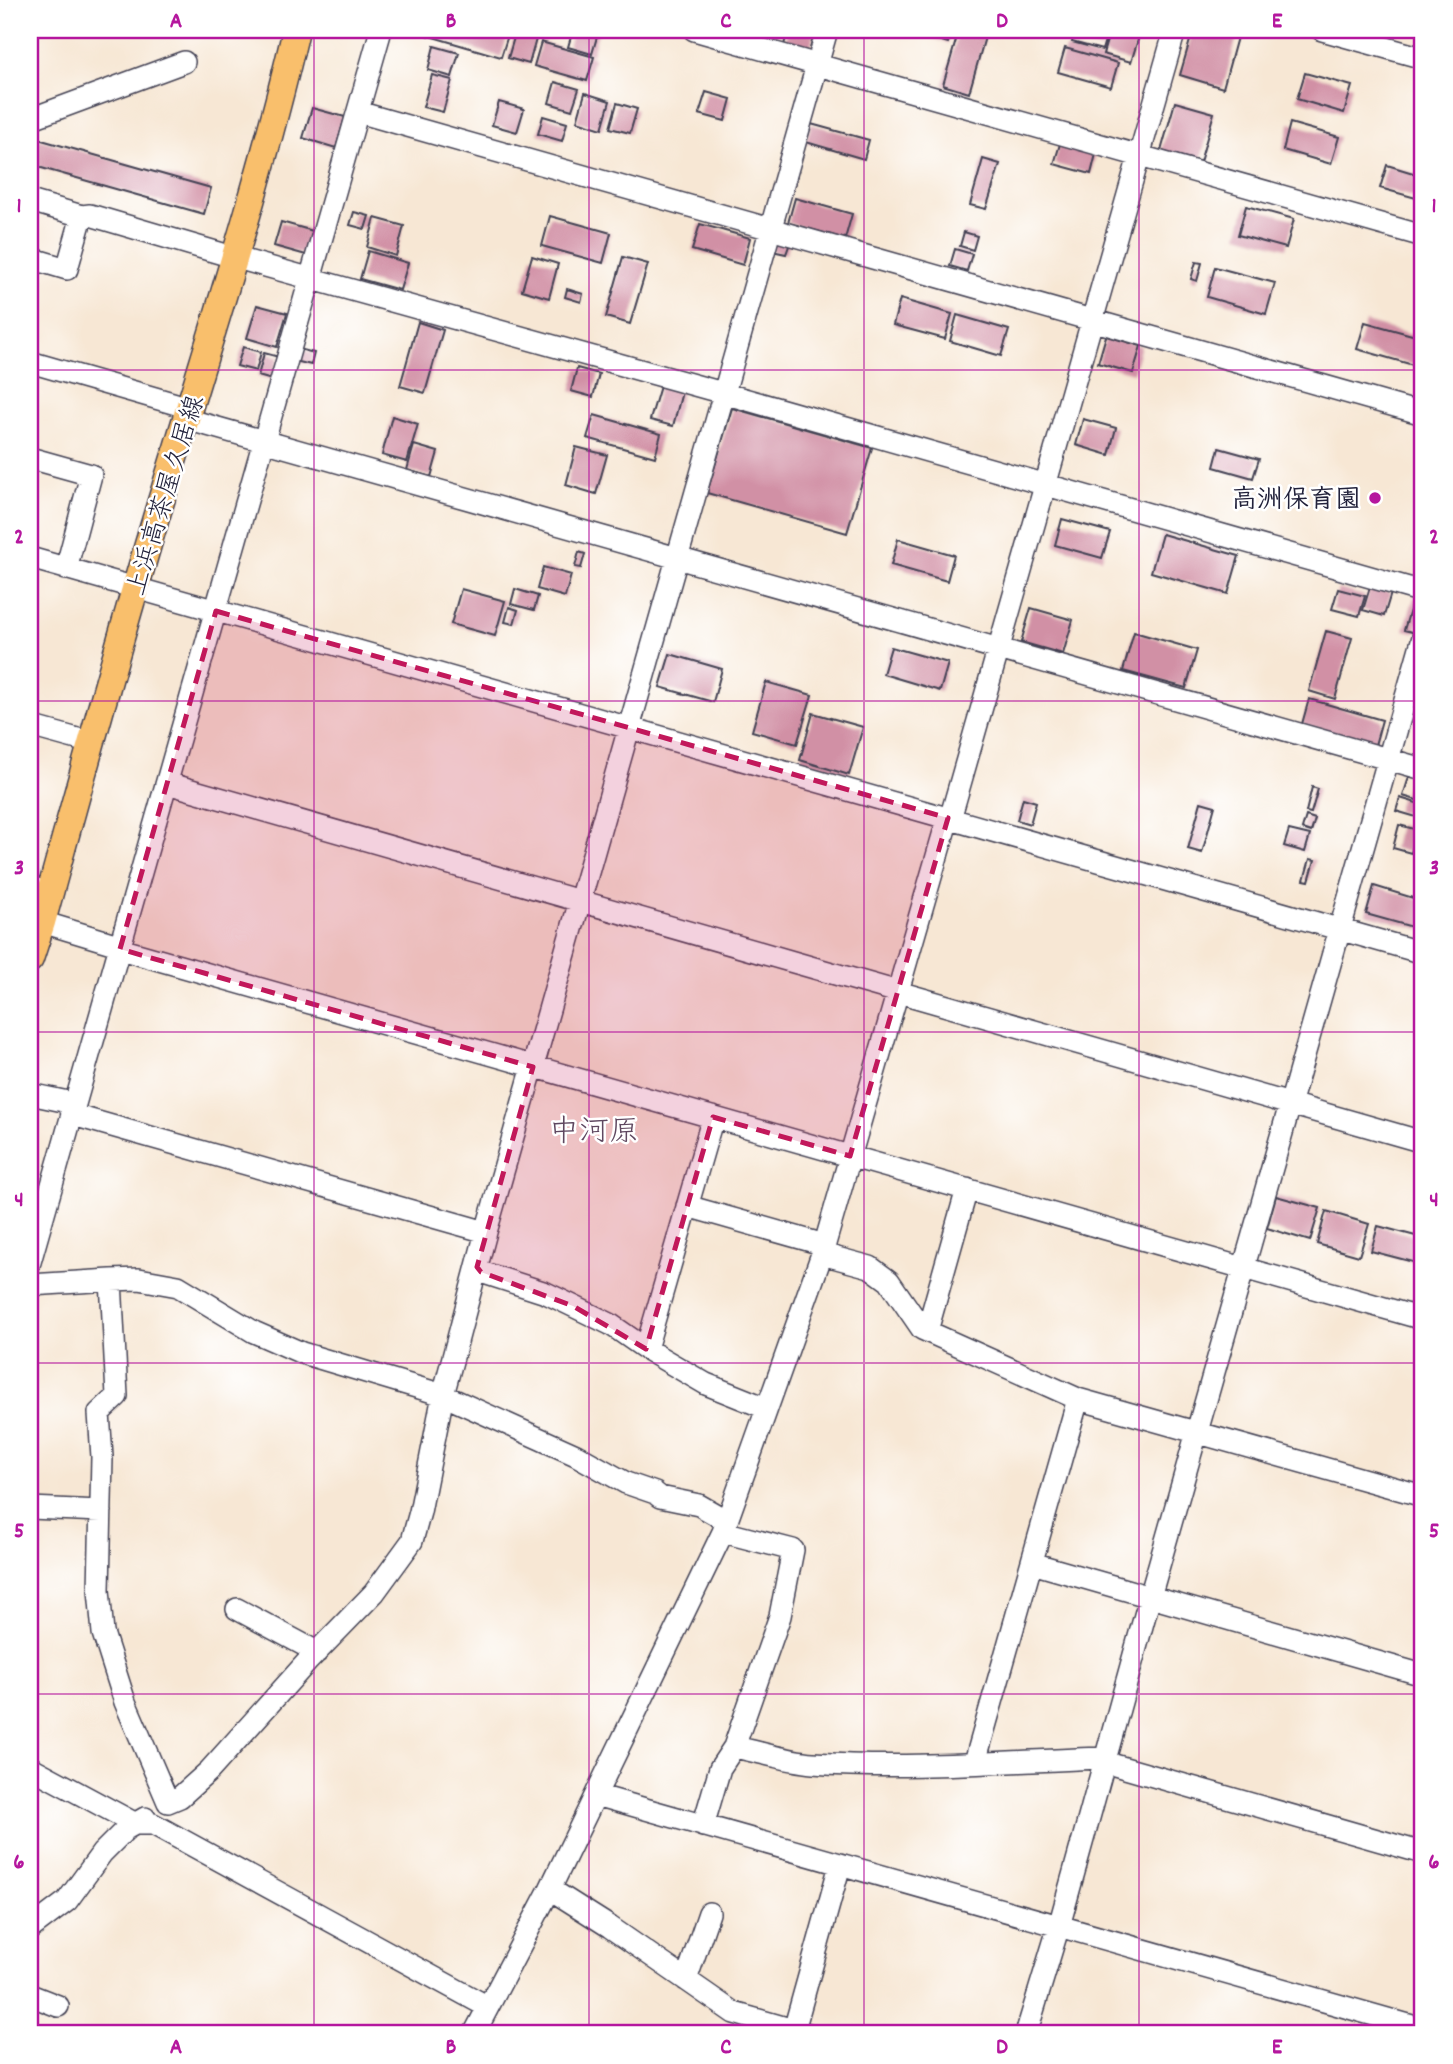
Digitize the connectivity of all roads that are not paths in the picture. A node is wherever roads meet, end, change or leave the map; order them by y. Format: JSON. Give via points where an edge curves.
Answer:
{"nodes":[{"id":1,"x":296,"y":30,"type":"edge"},
{"id":2,"x":381,"y":30,"type":"edge"},
{"id":3,"x":694,"y":30,"type":"edge"},
{"id":4,"x":827,"y":30,"type":"edge"},
{"id":5,"x":1175,"y":30,"type":"edge"},
{"id":6,"x":1322,"y":30,"type":"edge"},
{"id":7,"x":1423,"y":58,"type":"edge"},
{"id":8,"x":184,"y":62,"type":"dead end"},
{"id":9,"x":817,"y":65,"type":"junction"},
{"id":10,"x":358,"y":112,"type":"junction"},
{"id":11,"x":30,"y":119,"type":"edge"},
{"id":12,"x":1139,"y":156,"type":"junction"},
{"id":13,"x":30,"y":201,"type":"edge"},
{"id":14,"x":82,"y":216,"type":"junction"},
{"id":15,"x":769,"y":229,"type":"junction"},
{"id":16,"x":1423,"y":236,"type":"edge"},
{"id":17,"x":233,"y":257,"type":"junction"},
{"id":18,"x":30,"y":258,"type":"edge"},
{"id":19,"x":311,"y":277,"type":"junction"},
{"id":20,"x":1093,"y":320,"type":"junction"},
{"id":21,"x":30,"y":362,"type":"edge"},
{"id":22,"x":723,"y":393,"type":"junction"},
{"id":23,"x":188,"y":414,"type":"junction"},
{"id":24,"x":1423,"y":414,"type":"edge"},
{"id":25,"x":263,"y":441,"type":"junction"},
{"id":26,"x":30,"y":458,"type":"edge"},
{"id":27,"x":1045,"y":485,"type":"junction"},
{"id":28,"x":30,"y":558,"type":"edge"},
{"id":29,"x":677,"y":558,"type":"junction"},
{"id":30,"x":66,"y":569,"type":"junction"},
{"id":31,"x":136,"y":588,"type":"junction"},
{"id":32,"x":1423,"y":592,"type":"edge"},
{"id":33,"x":216,"y":611,"type":"junction"},
{"id":34,"x":1423,"y":637,"type":"edge"},
{"id":35,"x":999,"y":649,"type":"junction"},
{"id":36,"x":30,"y":726,"type":"edge"},
{"id":37,"x":630,"y":728,"type":"junction"},
{"id":38,"x":92,"y":743,"type":"junction"},
{"id":39,"x":1388,"y":759,"type":"junction"},
{"id":40,"x":1423,"y":769,"type":"edge"},
{"id":41,"x":167,"y":783,"type":"junction"},
{"id":42,"x":949,"y":818,"type":"junction"},
{"id":43,"x":40,"y":890,"type":"edge"},
{"id":44,"x":580,"y":900,"type":"junction"},
{"id":45,"x":43,"y":922,"type":"junction"},
{"id":46,"x":1340,"y":929,"type":"junction"},
{"id":47,"x":120,"y":949,"type":"junction"},
{"id":48,"x":1423,"y":953,"type":"edge"},
{"id":49,"x":30,"y":959,"type":"edge"},
{"id":50,"x":897,"y":993,"type":"junction"},
{"id":51,"x":533,"y":1067,"type":"junction"},
{"id":52,"x":30,"y":1094,"type":"edge"},
{"id":53,"x":1291,"y":1104,"type":"junction"},
{"id":54,"x":73,"y":1115,"type":"junction"},
{"id":55,"x":713,"y":1117,"type":"junction"},
{"id":56,"x":1423,"y":1142,"type":"edge"},
{"id":57,"x":850,"y":1156,"type":"junction"},
{"id":58,"x":967,"y":1189,"type":"junction"},
{"id":59,"x":687,"y":1206,"type":"junction"},
{"id":60,"x":486,"y":1232,"type":"junction"},
{"id":61,"x":823,"y":1249,"type":"junction"},
{"id":62,"x":30,"y":1262,"type":"edge"},
{"id":63,"x":477,"y":1267,"type":"junction"},
{"id":64,"x":1244,"y":1268,"type":"junction"},
{"id":65,"x":111,"y":1280,"type":"junction"},
{"id":66,"x":30,"y":1285,"type":"edge"},
{"id":67,"x":1423,"y":1319,"type":"edge"},
{"id":68,"x":927,"y":1331,"type":"junction"},
{"id":69,"x":646,"y":1349,"type":"junction"},
{"id":70,"x":443,"y":1395,"type":"junction"},
{"id":71,"x":1078,"y":1399,"type":"junction"},
{"id":72,"x":766,"y":1408,"type":"junction"},
{"id":73,"x":1197,"y":1433,"type":"junction"},
{"id":74,"x":1423,"y":1496,"type":"edge"},
{"id":75,"x":30,"y":1508,"type":"edge"},
{"id":76,"x":101,"y":1511,"type":"junction"},
{"id":77,"x":725,"y":1527,"type":"junction"},
{"id":78,"x":1032,"y":1563,"type":"junction"},
{"id":79,"x":1150,"y":1597,"type":"junction"},
{"id":80,"x":237,"y":1609,"type":"dead end"},
{"id":81,"x":317,"y":1652,"type":"junction"},
{"id":82,"x":1423,"y":1675,"type":"edge"},
{"id":83,"x":734,"y":1747,"type":"junction"},
{"id":84,"x":1105,"y":1760,"type":"junction"},
{"id":85,"x":975,"y":1762,"type":"junction"},
{"id":86,"x":30,"y":1767,"type":"edge"},
{"id":87,"x":596,"y":1795,"type":"junction"},
{"id":88,"x":168,"y":1802,"type":"junction"},
{"id":89,"x":136,"y":1824,"type":"junction"},
{"id":90,"x":703,"y":1826,"type":"junction"},
{"id":91,"x":1423,"y":1853,"type":"edge"},
{"id":92,"x":841,"y":1865,"type":"junction"},
{"id":93,"x":550,"y":1889,"type":"junction"},
{"id":94,"x":709,"y":1913,"type":"dead end"},
{"id":95,"x":1058,"y":1926,"type":"junction"},
{"id":96,"x":30,"y":1929,"type":"edge"},
{"id":97,"x":686,"y":1980,"type":"junction"},
{"id":98,"x":30,"y":1995,"type":"edge"},
{"id":99,"x":58,"y":2006,"type":"dead end"},
{"id":100,"x":488,"y":2007,"type":"junction"},
{"id":101,"x":1423,"y":2029,"type":"edge"},
{"id":102,"x":801,"y":2032,"type":"edge"},
{"id":103,"x":474,"y":2034,"type":"edge"},
{"id":104,"x":1026,"y":2034,"type":"edge"}],
"edges":[{"from":1,"to":17,"type":"main road","name":"上浜高茶屋久居線"},
{"from":2,"to":10,"type":"street"},
{"from":3,"to":9,"type":"street"},
{"from":4,"to":9,"type":"street"},
{"from":5,"to":12,"type":"street"},
{"from":6,"to":7,"type":"street"},
{"from":8,"to":11,"type":"street"},
{"from":9,"to":12,"type":"street"},
{"from":9,"to":15,"type":"street"},
{"from":10,"to":15,"type":"street"},
{"from":10,"to":19,"type":"street"},
{"from":12,"to":16,"type":"street"},
{"from":12,"to":20,"type":"street"},
{"from":13,"to":14,"type":"street"},
{"from":14,"to":17,"type":"street"},
{"from":14,"to":18,"type":"street","via":[[67,269]]},
{"from":15,"to":20,"type":"street"},
{"from":15,"to":22,"type":"street"},
{"from":17,"to":19,"type":"street"},
{"from":17,"to":23,"type":"main road","name":"上浜高茶屋久居線"},
{"from":19,"to":22,"type":"street"},
{"from":19,"to":25,"type":"street"},
{"from":20,"to":24,"type":"street"},
{"from":20,"to":27,"type":"street"},
{"from":21,"to":23,"type":"street"},
{"from":22,"to":27,"type":"street"},
{"from":22,"to":29,"type":"street"},
{"from":23,"to":25,"type":"street"},
{"from":23,"to":31,"type":"main road","name":"上浜高茶屋久居線"},
{"from":25,"to":29,"type":"street"},
{"from":25,"to":33,"type":"street"},
{"from":26,"to":30,"type":"street","via":[[91,475]]},
{"from":27,"to":32,"type":"street"},
{"from":27,"to":35,"type":"street"},
{"from":28,"to":30,"type":"street"},
{"from":29,"to":35,"type":"street"},
{"from":29,"to":37,"type":"street"},
{"from":30,"to":31,"type":"street"},
{"from":31,"to":33,"type":"street"},
{"from":31,"to":38,"type":"main road","name":"上浜高茶屋久居線"},
{"from":33,"to":37,"type":"street"},
{"from":33,"to":41,"type":"street"},
{"from":34,"to":39,"type":"street"},
{"from":35,"to":39,"type":"street"},
{"from":35,"to":42,"type":"street"},
{"from":36,"to":38,"type":"street"},
{"from":37,"to":42,"type":"street"},
{"from":37,"to":44,"type":"street"},
{"from":38,"to":43,"type":"main road","name":"上浜高茶屋久居線"},
{"from":39,"to":40,"type":"street"},
{"from":39,"to":46,"type":"street"},
{"from":41,"to":44,"type":"street"},
{"from":41,"to":47,"type":"street"},
{"from":42,"to":46,"type":"street"},
{"from":42,"to":50,"type":"street"},
{"from":43,"to":45,"type":"main road","name":"上浜高茶屋久居線"},
{"from":44,"to":50,"type":"street"},
{"from":44,"to":51,"type":"street"},
{"from":45,"to":47,"type":"street"},
{"from":45,"to":49,"type":"main road","name":"上浜高茶屋久居線"},
{"from":46,"to":48,"type":"street"},
{"from":46,"to":53,"type":"street"},
{"from":47,"to":51,"type":"street"},
{"from":47,"to":54,"type":"street"},
{"from":50,"to":53,"type":"street"},
{"from":50,"to":57,"type":"street"},
{"from":51,"to":55,"type":"street"},
{"from":51,"to":60,"type":"street"},
{"from":52,"to":54,"type":"street","via":[[68,1101]]},
{"from":53,"to":56,"type":"street"},
{"from":53,"to":64,"type":"street"},
{"from":54,"to":60,"type":"street"},
{"from":54,"to":62,"type":"street"},
{"from":55,"to":57,"type":"street"},
{"from":55,"to":59,"type":"street"},
{"from":57,"to":58,"type":"street"},
{"from":57,"to":61,"type":"street"},
{"from":58,"to":64,"type":"street"},
{"from":58,"to":68,"type":"street"},
{"from":59,"to":61,"type":"street"},
{"from":59,"to":69,"type":"street"},
{"from":60,"to":63,"type":"street"},
{"from":61,"to":68,"type":"street","via":[[870,1267],[889,1281]]},
{"from":61,"to":72,"type":"street"},
{"from":63,"to":69,"type":"street","via":[[610,1324]]},
{"from":63,"to":70,"type":"street"},
{"from":64,"to":67,"type":"street"},
{"from":64,"to":73,"type":"street"},
{"from":65,"to":66,"type":"street"},
{"from":65,"to":70,"type":"street","via":[[178,1286],[254,1332],[302,1353]]},
{"from":65,"to":76,"type":"street","via":[[117,1396],[99,1413]]},
{"from":68,"to":71,"type":"street"},
{"from":69,"to":72,"type":"street","via":[[706,1384]]},
{"from":70,"to":77,"type":"street","via":[[576,1455],[630,1485],[699,1505]]},
{"from":70,"to":81,"type":"street","via":[[412,1541],[374,1593]]},
{"from":71,"to":73,"type":"street"},
{"from":71,"to":78,"type":"street"},
{"from":72,"to":77,"type":"street"},
{"from":73,"to":74,"type":"street"},
{"from":73,"to":79,"type":"street"},
{"from":75,"to":76,"type":"street"},
{"from":76,"to":88,"type":"street","via":[[103,1633],[125,1702]]},
{"from":77,"to":83,"type":"street","via":[[793,1550],[780,1616]]},
{"from":77,"to":87,"type":"street"},
{"from":78,"to":79,"type":"street"},
{"from":78,"to":85,"type":"street"},
{"from":79,"to":82,"type":"street"},
{"from":79,"to":84,"type":"street"},
{"from":80,"to":81,"type":"street"},
{"from":81,"to":88,"type":"street","via":[[209,1771]]},
{"from":83,"to":85,"type":"street","via":[[814,1763],[862,1766]]},
{"from":83,"to":90,"type":"street","via":[[720,1768]]},
{"from":84,"to":85,"type":"street"},
{"from":84,"to":91,"type":"street"},
{"from":84,"to":95,"type":"street"},
{"from":86,"to":89,"type":"street"},
{"from":87,"to":90,"type":"street"},
{"from":87,"to":93,"type":"street"},
{"from":88,"to":89,"type":"street"},
{"from":89,"to":96,"type":"street","via":[[102,1853],[67,1901]]},
{"from":89,"to":100,"type":"street","via":[[153,1824]]},
{"from":90,"to":92,"type":"street"},
{"from":92,"to":95,"type":"street"},
{"from":92,"to":102,"type":"street"},
{"from":93,"to":97,"type":"street"},
{"from":93,"to":100,"type":"street"},
{"from":94,"to":97,"type":"street"},
{"from":95,"to":101,"type":"street"},
{"from":95,"to":104,"type":"street"},
{"from":97,"to":102,"type":"street","via":[[734,2013]]},
{"from":98,"to":99,"type":"street"},
{"from":100,"to":103,"type":"street"}]}
